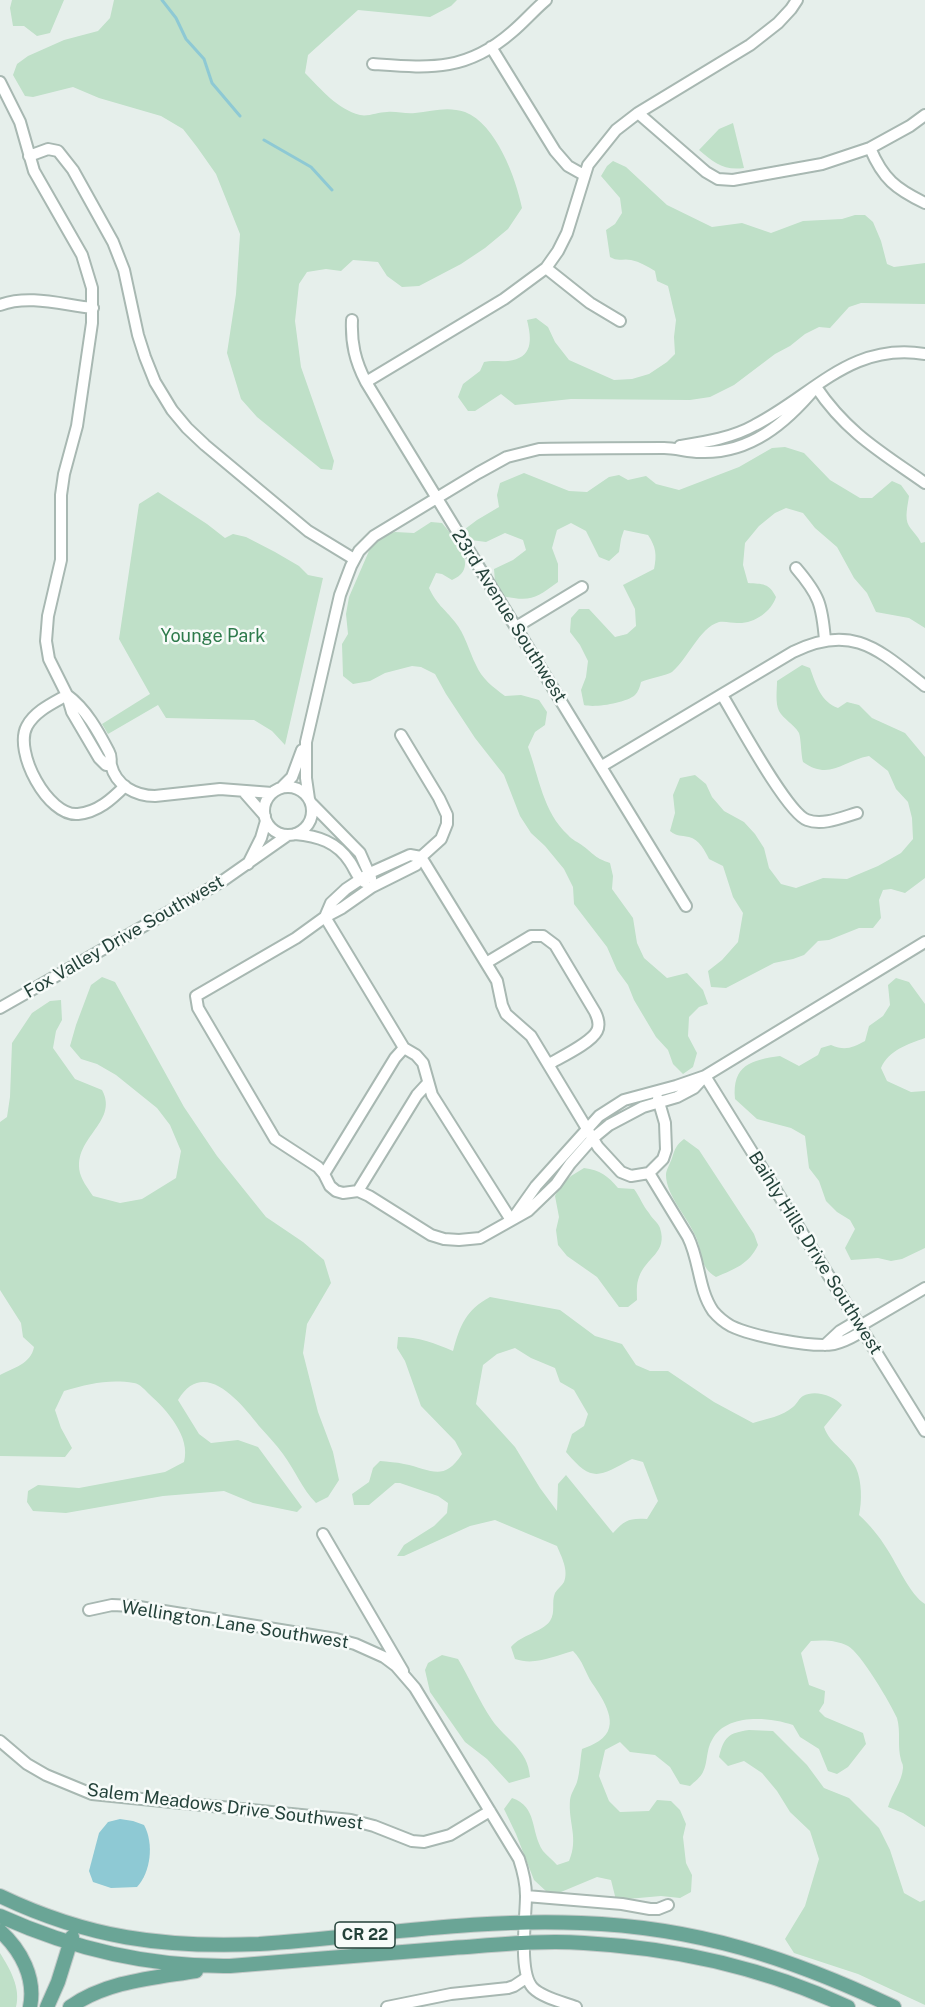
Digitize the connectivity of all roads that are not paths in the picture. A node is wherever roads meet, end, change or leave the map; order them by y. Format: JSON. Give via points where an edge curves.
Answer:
{"nodes":[{"id":1,"x":546,"y":0,"type":"edge"},
{"id":2,"x":797,"y":0,"type":"edge"},
{"id":3,"x":491,"y":47,"type":"junction"},
{"id":4,"x":373,"y":64,"type":"dead end"},
{"id":5,"x":0,"y":82,"type":"edge"},
{"id":6,"x":639,"y":114,"type":"junction"},
{"id":7,"x":925,"y":115,"type":"edge"},
{"id":8,"x":870,"y":148,"type":"junction"},
{"id":9,"x":28,"y":156,"type":"junction"},
{"id":10,"x":584,"y":175,"type":"junction"},
{"id":11,"x":925,"y":204,"type":"edge"},
{"id":12,"x":546,"y":268,"type":"junction"},
{"id":13,"x":0,"y":305,"type":"edge"},
{"id":14,"x":93,"y":308,"type":"junction"},
{"id":15,"x":352,"y":320,"type":"dead end"},
{"id":16,"x":620,"y":321,"type":"dead end"},
{"id":17,"x":925,"y":354,"type":"edge"},
{"id":18,"x":366,"y":382,"type":"junction"},
{"id":19,"x":816,"y":387,"type":"junction"},
{"id":20,"x":925,"y":483,"type":"edge"},
{"id":21,"x":436,"y":497,"type":"junction"},
{"id":22,"x":354,"y":559,"type":"junction"},
{"id":23,"x":796,"y":567,"type":"dead end"},
{"id":24,"x":582,"y":587,"type":"dead end"},
{"id":25,"x":516,"y":627,"type":"junction"},
{"id":26,"x":825,"y":640,"type":"junction"},
{"id":27,"x":925,"y":686,"type":"edge"},
{"id":28,"x":722,"y":694,"type":"junction"},
{"id":29,"x":67,"y":695,"type":"junction"},
{"id":30,"x":401,"y":735,"type":"dead end"},
{"id":31,"x":306,"y":742,"type":"junction"},
{"id":32,"x":602,"y":766,"type":"junction"},
{"id":33,"x":125,"y":786,"type":"junction"},
{"id":34,"x":277,"y":790,"type":"junction"},
{"id":35,"x":243,"y":791,"type":"junction"},
{"id":36,"x":311,"y":801,"type":"junction"},
{"id":37,"x":858,"y":813,"type":"dead end"},
{"id":38,"x":266,"y":818,"type":"junction"},
{"id":39,"x":292,"y":834,"type":"junction"},
{"id":40,"x":421,"y":856,"type":"junction"},
{"id":41,"x":248,"y":864,"type":"junction"},
{"id":42,"x":370,"y":873,"type":"junction"},
{"id":43,"x":360,"y":880,"type":"junction"},
{"id":44,"x":372,"y":887,"type":"junction"},
{"id":45,"x":686,"y":906,"type":"dead end"},
{"id":46,"x":324,"y":917,"type":"junction"},
{"id":47,"x":925,"y":942,"type":"edge"},
{"id":48,"x":486,"y":963,"type":"junction"},
{"id":49,"x":0,"y":1008,"type":"edge"},
{"id":50,"x":404,"y":1048,"type":"junction"},
{"id":51,"x":549,"y":1064,"type":"junction"},
{"id":52,"x":705,"y":1076,"type":"junction"},
{"id":53,"x":428,"y":1083,"type":"junction"},
{"id":54,"x":654,"y":1092,"type":"junction"},
{"id":55,"x":661,"y":1103,"type":"junction"},
{"id":56,"x":590,"y":1134,"type":"junction"},
{"id":57,"x":649,"y":1173,"type":"junction"},
{"id":58,"x":324,"y":1174,"type":"junction"},
{"id":59,"x":358,"y":1191,"type":"junction"},
{"id":60,"x":511,"y":1220,"type":"junction"},
{"id":61,"x":925,"y":1288,"type":"edge"},
{"id":62,"x":860,"y":1326,"type":"junction"},
{"id":63,"x":925,"y":1431,"type":"edge"},
{"id":64,"x":323,"y":1534,"type":"dead end"},
{"id":65,"x":89,"y":1610,"type":"dead end"},
{"id":66,"x":406,"y":1676,"type":"junction"},
{"id":67,"x":0,"y":1741,"type":"edge"},
{"id":68,"x":490,"y":1811,"type":"junction"},
{"id":69,"x":0,"y":1896,"type":"edge"},
{"id":70,"x":526,"y":1896,"type":"junction"},
{"id":71,"x":668,"y":1905,"type":"dead end"},
{"id":72,"x":0,"y":1916,"type":"edge"},
{"id":73,"x":75,"y":1927,"type":"junction"},
{"id":74,"x":0,"y":1931,"type":"edge"},
{"id":75,"x":524,"y":1933,"type":"junction"},
{"id":76,"x":70,"y":1944,"type":"junction"},
{"id":77,"x":230,"y":1966,"type":"junction"},
{"id":78,"x":526,"y":1978,"type":"junction"},
{"id":79,"x":30,"y":2007,"type":"edge"},
{"id":80,"x":47,"y":2007,"type":"edge"},
{"id":81,"x":70,"y":2007,"type":"edge"},
{"id":82,"x":387,"y":2007,"type":"edge"},
{"id":83,"x":576,"y":2007,"type":"edge"},
{"id":84,"x":848,"y":2007,"type":"edge"},
{"id":85,"x":894,"y":2007,"type":"edge"}],
"edges":[{"from":1,"to":3,"type":"street"},
{"from":2,"to":6,"type":"street","via":[[750,45]]},
{"from":3,"to":4,"type":"street","via":[[444,66]]},
{"from":3,"to":10,"type":"street","via":[[555,151],[568,166]]},
{"from":5,"to":9,"type":"street","via":[[16,112]]},
{"from":6,"to":8,"type":"street","via":[[711,176],[725,180],[799,169]]},
{"from":6,"to":10,"type":"street","via":[[604,143]]},
{"from":7,"to":8,"type":"street"},
{"from":8,"to":11,"type":"street","via":[[888,180]]},
{"from":9,"to":14,"type":"street","via":[[82,255],[90,277]]},
{"from":9,"to":22,"type":"street","via":[[48,149],[58,151],[74,170],[113,242],[124,270],[145,357],[160,391],[180,420],[308,531]]},
{"from":10,"to":12,"type":"street","via":[[567,233]]},
{"from":12,"to":16,"type":"street"},
{"from":12,"to":18,"type":"street","via":[[509,296]]},
{"from":13,"to":14,"type":"street","via":[[35,300]]},
{"from":14,"to":29,"type":"street","via":[[78,426],[60,495],[62,560],[46,634],[49,659]]},
{"from":15,"to":18,"type":"street","name":"23rd Avenue Southwest","via":[[352,347]]},
{"from":17,"to":19,"type":"street","via":[[896,352],[871,356],[848,365]]},
{"from":18,"to":21,"type":"street","name":"23rd Avenue Southwest"},
{"from":19,"to":20,"type":"street","via":[[853,432]]},
{"from":19,"to":21,"type":"street","via":[[744,431],[671,448],[539,448],[493,464]]},
{"from":21,"to":22,"type":"street","via":[[374,536]]},
{"from":21,"to":25,"type":"street","name":"23rd Avenue Southwest"},
{"from":22,"to":31,"type":"street","via":[[340,595]]},
{"from":23,"to":26,"type":"street","via":[[820,602]]},
{"from":24,"to":25,"type":"street"},
{"from":25,"to":32,"type":"street","name":"23rd Avenue Southwest"},
{"from":26,"to":27,"type":"street","via":[[854,640],[874,648]]},
{"from":26,"to":28,"type":"street","via":[[793,652]]},
{"from":28,"to":32,"type":"street"},
{"from":28,"to":37,"type":"street","via":[[783,796],[799,815],[818,822]]},
{"from":29,"to":33,"type":"street","via":[[75,718],[99,758],[111,765]]},
{"from":29,"to":33,"type":"street","via":[[33,718],[24,734],[27,763],[47,797],[59,809],[76,814],[105,804]]},
{"from":30,"to":40,"type":"street","via":[[447,815],[441,839]]},
{"from":31,"to":34,"type":"street","via":[[292,777]]},
{"from":31,"to":36,"type":"street","via":[[306,778]]},
{"from":32,"to":45,"type":"street","name":"23rd Avenue Southwest"},
{"from":33,"to":35,"type":"street","via":[[145,796],[213,789]]},
{"from":34,"to":35,"type":"street"},
{"from":34,"to":36,"type":"street","via":[[298,788]]},
{"from":34,"to":38,"type":"street","via":[[267,800]]},
{"from":35,"to":38,"type":"street"},
{"from":36,"to":39,"type":"street","via":[[313,812],[308,825]]},
{"from":36,"to":42,"type":"street","via":[[360,853]]},
{"from":38,"to":39,"type":"street","via":[[275,831]]},
{"from":38,"to":41,"type":"street"},
{"from":39,"to":41,"type":"street","name":"Fox Valley Drive Southwest"},
{"from":39,"to":43,"type":"street","via":[[327,840],[349,860]]},
{"from":40,"to":42,"type":"street","via":[[410,855]]},
{"from":40,"to":44,"type":"street","via":[[416,865]]},
{"from":40,"to":48,"type":"street"},
{"from":41,"to":49,"type":"street","name":"Fox Valley Drive Southwest"},
{"from":42,"to":43,"type":"street"},
{"from":42,"to":44,"type":"street"},
{"from":43,"to":44,"type":"street"},
{"from":43,"to":46,"type":"street","via":[[331,903]]},
{"from":44,"to":46,"type":"street"},
{"from":46,"to":50,"type":"street"},
{"from":46,"to":58,"type":"street","via":[[296,938],[203,991],[196,1000],[270,1133]]},
{"from":47,"to":52,"type":"street"},
{"from":48,"to":51,"type":"street","via":[[497,981],[506,1014],[531,1036]]},
{"from":48,"to":51,"type":"street","via":[[531,936],[543,936],[555,945],[599,1024],[587,1041]]},
{"from":50,"to":53,"type":"street","via":[[423,1063]]},
{"from":50,"to":58,"type":"street"},
{"from":51,"to":56,"type":"street"},
{"from":52,"to":54,"type":"street"},
{"from":52,"to":55,"type":"street","via":[[694,1088]]},
{"from":52,"to":62,"type":"street","name":"Baihly Hills Drive Southwest"},
{"from":53,"to":59,"type":"street"},
{"from":53,"to":60,"type":"street"},
{"from":54,"to":55,"type":"street"},
{"from":54,"to":56,"type":"street","via":[[624,1100],[599,1116]]},
{"from":55,"to":56,"type":"street","via":[[628,1113]]},
{"from":55,"to":57,"type":"street","via":[[666,1150]]},
{"from":56,"to":57,"type":"street","via":[[621,1172],[631,1176]]},
{"from":56,"to":60,"type":"street","via":[[536,1186]]},
{"from":57,"to":62,"type":"street","via":[[694,1248],[706,1299],[724,1322],[744,1331],[825,1345],[842,1342]]},
{"from":58,"to":59,"type":"street","via":[[336,1191]]},
{"from":59,"to":60,"type":"street","via":[[419,1229],[444,1239],[480,1238]]},
{"from":61,"to":62,"type":"street"},
{"from":62,"to":63,"type":"street","name":"Baihly Hills Drive Southwest"},
{"from":64,"to":66,"type":"street"},
{"from":65,"to":66,"type":"street","name":"Wellington Lane Southwest","via":[[133,1606],[336,1639],[384,1656]]},
{"from":66,"to":68,"type":"street","name":"Wellington Lane Southwest"},
{"from":67,"to":68,"type":"street","name":"Salem Meadows Drive Southwest","via":[[46,1775],[92,1794],[351,1820],[412,1842],[450,1835]]},
{"from":68,"to":70,"type":"street","name":"Wellington Lane Southwest","via":[[519,1859]]},
{"from":69,"to":73,"type":"main road","number":"CR 22"},
{"from":70,"to":71,"type":"street","via":[[650,1909]]},
{"from":70,"to":75,"type":"street","name":"Wellington Lane Southwest"},
{"from":72,"to":76,"type":"main road","number":"CR 22"},
{"from":73,"to":75,"type":"main road","number":"CR 22","via":[[149,1942],[225,1945]]},
{"from":73,"to":76,"type":"main road"},
{"from":74,"to":79,"type":"main road","via":[[23,1961],[31,1990]]},
{"from":75,"to":77,"type":"main road","number":"CR 22"},
{"from":75,"to":78,"type":"street","name":"Wellington Lane Southwest"},
{"from":75,"to":84,"type":"main road","number":"CR 22","via":[[565,1942],[702,1958],[766,1975]]},
{"from":75,"to":85,"type":"main road","number":"CR 22","via":[[610,1924],[664,1930],[759,1952],[809,1969]]},
{"from":76,"to":77,"type":"main road","number":"CR 22","via":[[166,1964]]},
{"from":76,"to":80,"type":"main road"},
{"from":77,"to":81,"type":"main road","via":[[117,1985]]},
{"from":78,"to":82,"type":"street","via":[[508,1988]]},
{"from":78,"to":83,"type":"street","via":[[539,1992]]}]}
